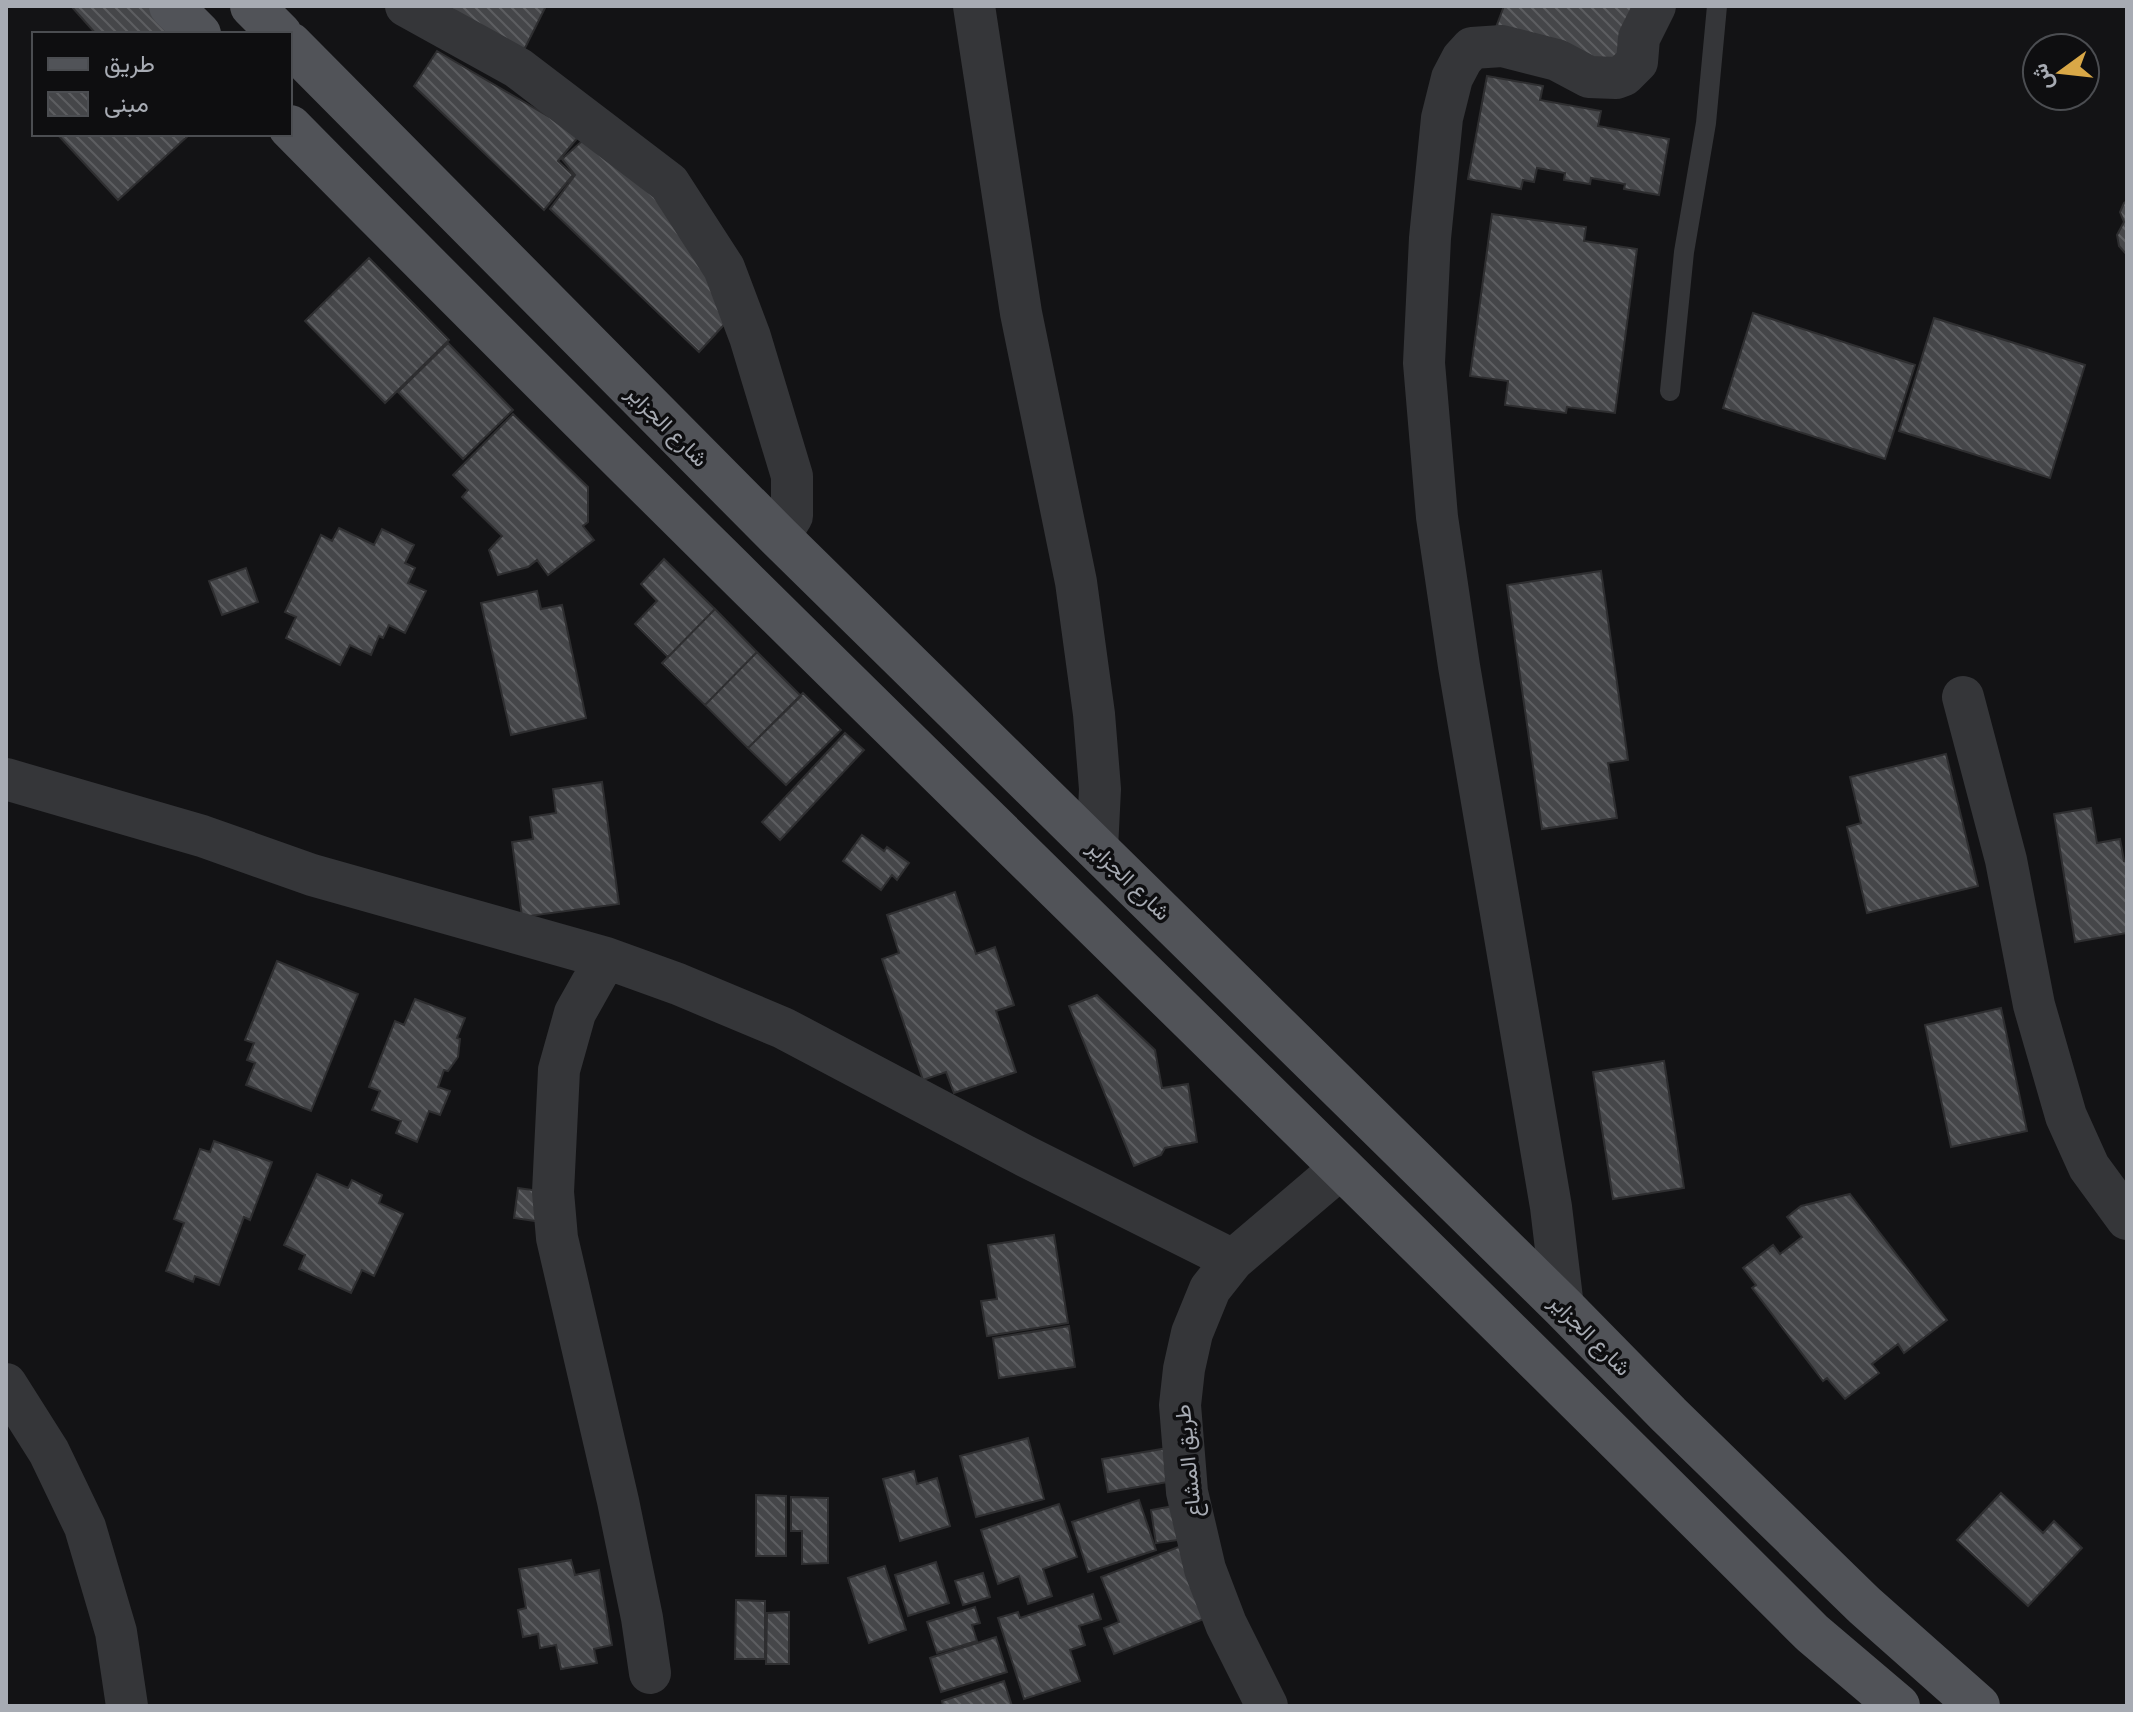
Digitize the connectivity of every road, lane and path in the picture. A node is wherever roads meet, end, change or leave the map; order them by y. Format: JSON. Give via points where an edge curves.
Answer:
{"nodes":[{"id":1,"x":171,"y":6,"type":"edge"},
{"id":2,"x":252,"y":6,"type":"edge"},
{"id":3,"x":406,"y":6,"type":"edge"},
{"id":4,"x":974,"y":6,"type":"edge"},
{"id":5,"x":1655,"y":6,"type":"edge"},
{"id":6,"x":1717,"y":6,"type":"edge"},
{"id":7,"x":197,"y":32,"type":"edge"},
{"id":8,"x":278,"y":32,"type":"edge"},
{"id":9,"x":292,"y":46,"type":"edge"},
{"id":10,"x":292,"y":129,"type":"edge"},
{"id":11,"x":1670,"y":391,"type":"dead end"},
{"id":12,"x":779,"y":537,"type":"junction"},
{"id":13,"x":1963,"y":697,"type":"dead end"},
{"id":14,"x":6,"y":779,"type":"edge"},
{"id":15,"x":1097,"y":849,"type":"junction"},
{"id":16,"x":606,"y":958,"type":"junction"},
{"id":17,"x":1341,"y":1168,"type":"junction"},
{"id":18,"x":2127,"y":1219,"type":"edge"},
{"id":19,"x":1233,"y":1260,"type":"junction"},
{"id":20,"x":1563,"y":1307,"type":"junction"},
{"id":21,"x":6,"y":1384,"type":"edge"},
{"id":22,"x":650,"y":1673,"type":"dead end"},
{"id":23,"x":127,"y":1706,"type":"edge"},
{"id":24,"x":1267,"y":1706,"type":"edge"},
{"id":25,"x":1898,"y":1706,"type":"edge"},
{"id":26,"x":1978,"y":1706,"type":"edge"}],
"edges":[{"from":1,"to":7,"type":"main road"},
{"from":2,"to":8,"type":"main road"},
{"from":3,"to":12,"type":"street","via":[[518,68],[669,183],[724,268],[750,337],[792,476],[792,516]]},
{"from":4,"to":15,"type":"street","via":[[1021,313],[1076,582],[1100,789]]},
{"from":5,"to":20,"type":"street","via":[[1639,38],[1637,62],[1616,78],[1589,77],[1557,60],[1502,46],[1472,48],[1452,78],[1442,118],[1430,238],[1424,363],[1437,517]]},
{"from":6,"to":11,"type":"lane"},
{"from":9,"to":12,"type":"main road","name":"شارع الجزاير"},
{"from":10,"to":17,"type":"main road","via":[[552,393]]},
{"from":12,"to":15,"type":"main road","name":"شارع الجزاير"},
{"from":13,"to":18,"type":"street","via":[[2006,860],[2034,1005],[2066,1116],[2089,1167]]},
{"from":14,"to":16,"type":"street","via":[[202,836],[312,875]]},
{"from":15,"to":20,"type":"main road","name":"شارع الجزاير"},
{"from":16,"to":19,"type":"street","via":[[783,1028]]},
{"from":16,"to":22,"type":"street","via":[[575,1013],[559,1070],[553,1192],[557,1238],[618,1501]]},
{"from":17,"to":19,"type":"street","name":"طريق المشاع"},
{"from":17,"to":25,"type":"main road","via":[[1812,1633]]},
{"from":19,"to":24,"type":"street","name":"طريق المشاع","via":[[1210,1289],[1192,1333],[1180,1405],[1187,1492],[1205,1569]]},
{"from":20,"to":26,"type":"main road","name":"شارع الجزاير","via":[[1864,1605]]},
{"from":21,"to":23,"type":"street","via":[[49,1452],[85,1527],[116,1632]]}]}
